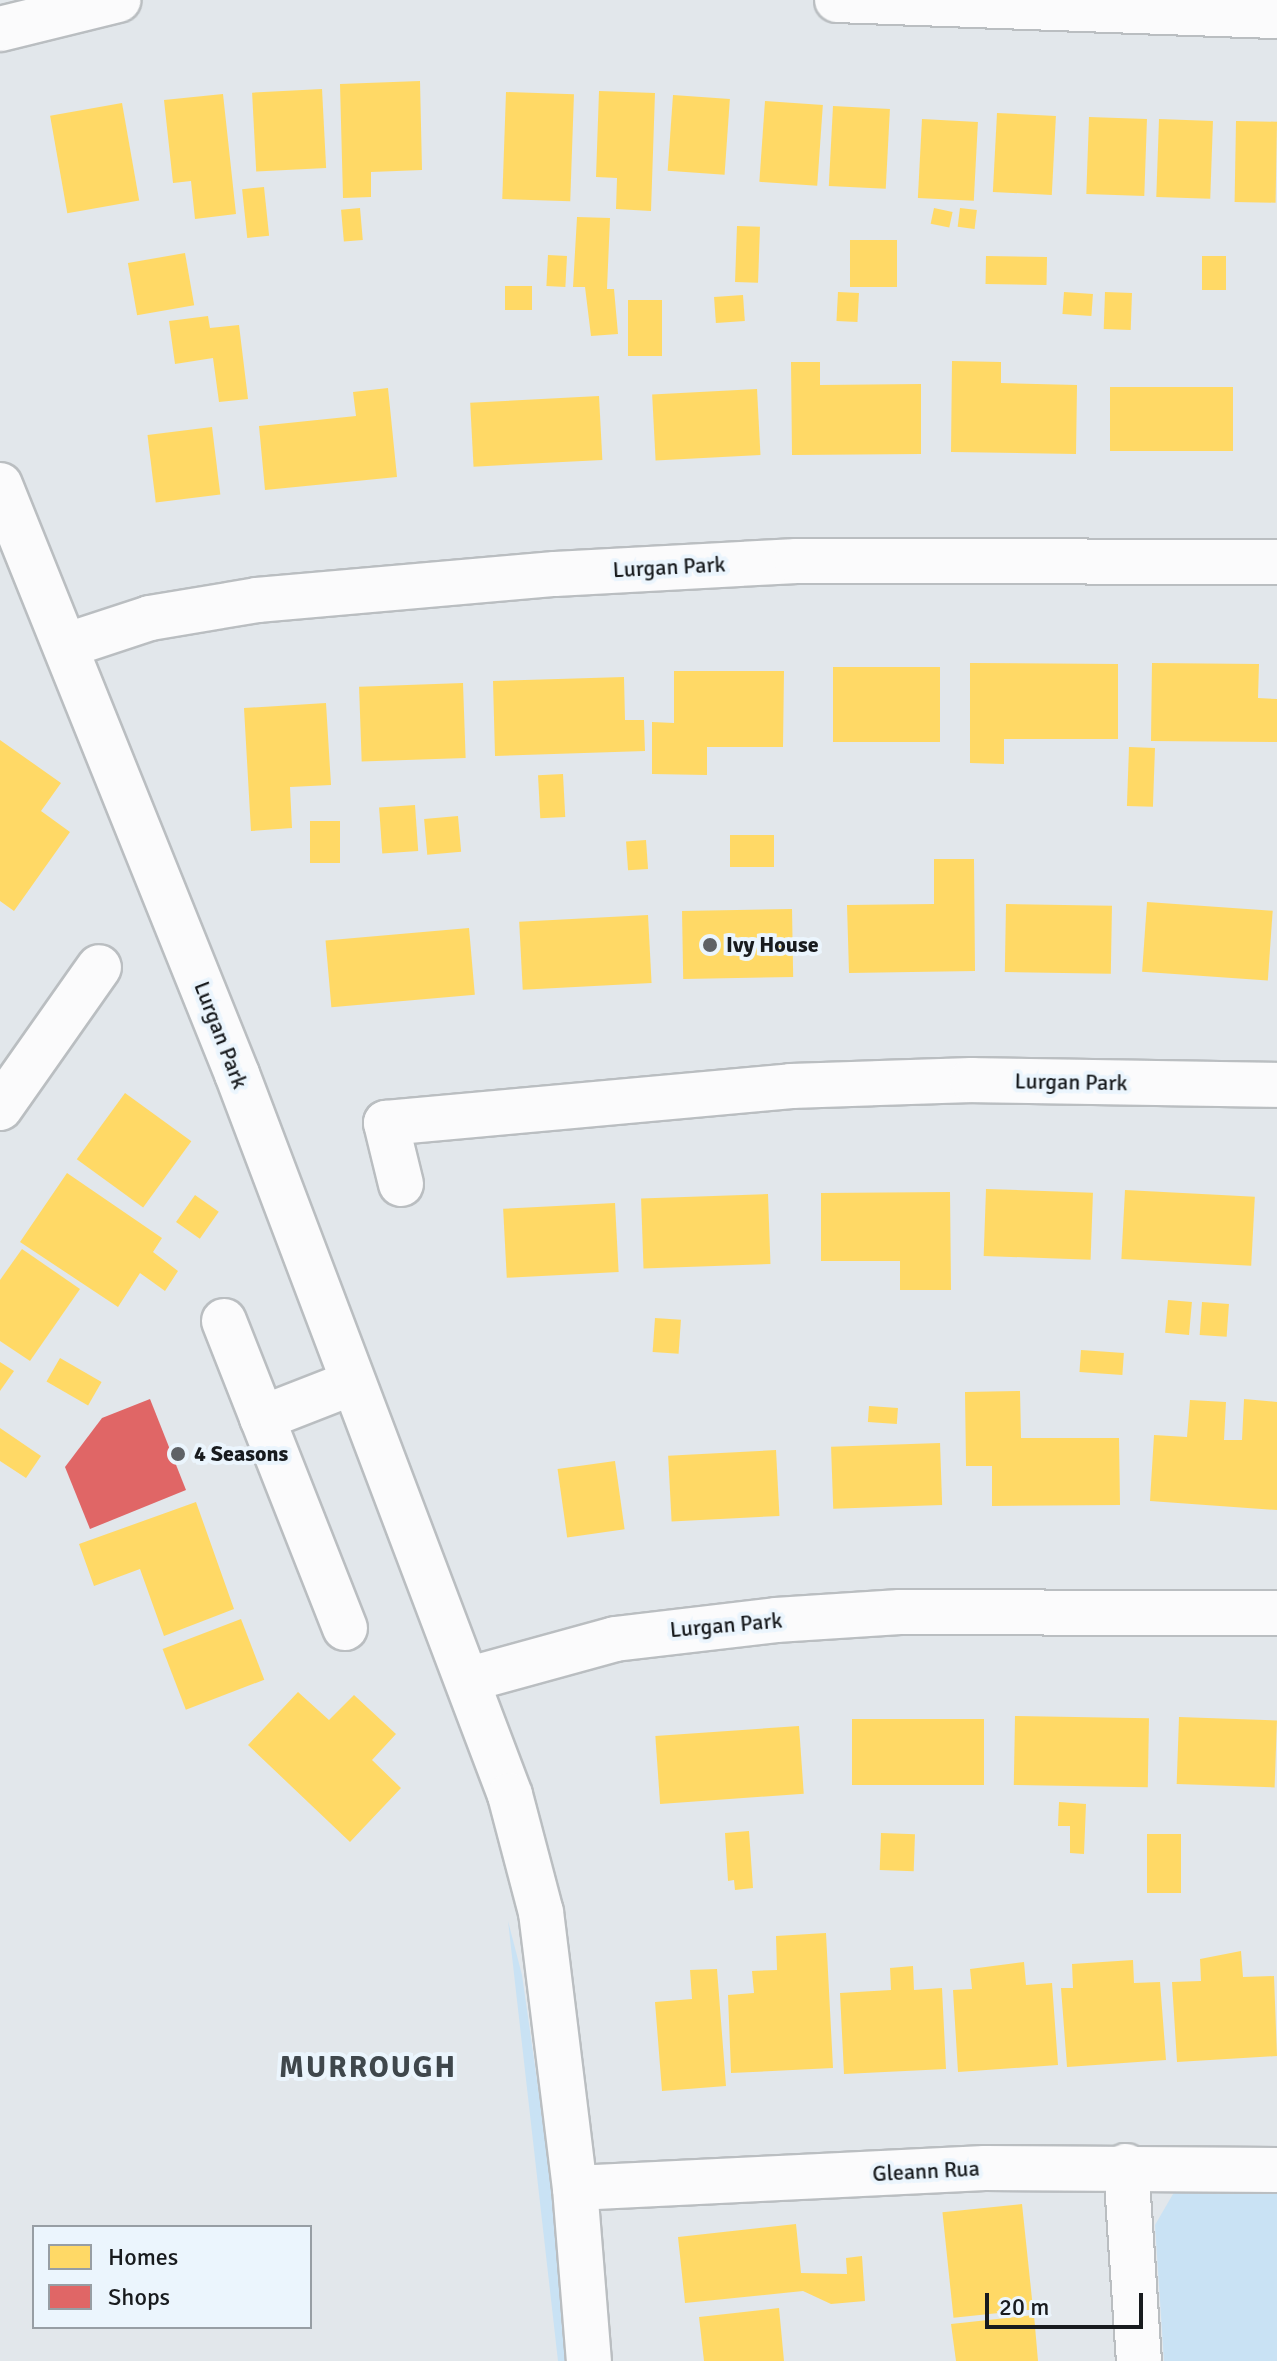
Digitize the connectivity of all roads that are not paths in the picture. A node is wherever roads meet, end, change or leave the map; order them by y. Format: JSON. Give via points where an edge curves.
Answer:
{"nodes":[{"id":1,"x":118,"y":0,"type":"edge"},
{"id":2,"x":837,"y":0,"type":"edge"},
{"id":3,"x":1006,"y":5,"type":"edge"},
{"id":4,"x":1277,"y":16,"type":"edge"},
{"id":5,"x":0,"y":29,"type":"edge"},
{"id":6,"x":0,"y":485,"type":"edge"},
{"id":7,"x":1277,"y":562,"type":"edge"},
{"id":8,"x":68,"y":645,"type":"junction"},
{"id":9,"x":99,"y":967,"type":"dead end"},
{"id":10,"x":1277,"y":1085,"type":"edge"},
{"id":11,"x":0,"y":1108,"type":"edge"},
{"id":12,"x":401,"y":1184,"type":"dead end"},
{"id":13,"x":224,"y":1321,"type":"dead end"},
{"id":14,"x":352,"y":1383,"type":"junction"},
{"id":15,"x":262,"y":1418,"type":"junction"},
{"id":16,"x":1277,"y":1613,"type":"edge"},
{"id":17,"x":345,"y":1628,"type":"dead end"},
{"id":18,"x":470,"y":1679,"type":"junction"},
{"id":19,"x":1126,"y":2166,"type":"junction"},
{"id":20,"x":1277,"y":2170,"type":"edge"},
{"id":21,"x":575,"y":2188,"type":"junction"},
{"id":22,"x":589,"y":2361,"type":"edge"},
{"id":23,"x":1139,"y":2361,"type":"edge"}],
"edges":[{"from":1,"to":5,"type":"street"},
{"from":2,"to":3,"type":"street"},
{"from":3,"to":4,"type":"street"},
{"from":6,"to":8,"type":"street","name":"Lurgan Park"},
{"from":7,"to":8,"type":"street","name":"Lurgan Park","via":[[797,561],[555,574],[257,600],[150,618]]},
{"from":8,"to":14,"type":"street","name":"Lurgan Park"},
{"from":9,"to":11,"type":"street"},
{"from":10,"to":12,"type":"street","name":"Lurgan Park","via":[[972,1080],[791,1086],[386,1123]]},
{"from":13,"to":15,"type":"street"},
{"from":14,"to":15,"type":"street"},
{"from":14,"to":18,"type":"street","name":"Lurgan Park"},
{"from":15,"to":17,"type":"street"},
{"from":16,"to":18,"type":"street","name":"Lurgan Park","via":[[900,1612],[776,1620],[615,1639]]},
{"from":18,"to":21,"type":"street","name":"Lurgan Park","via":[[519,1825],[541,1912]]},
{"from":19,"to":20,"type":"street","name":"Gleann Rua"},
{"from":19,"to":21,"type":"street","name":"Gleann Rua"},
{"from":19,"to":23,"type":"street"},
{"from":21,"to":22,"type":"street"}]}
